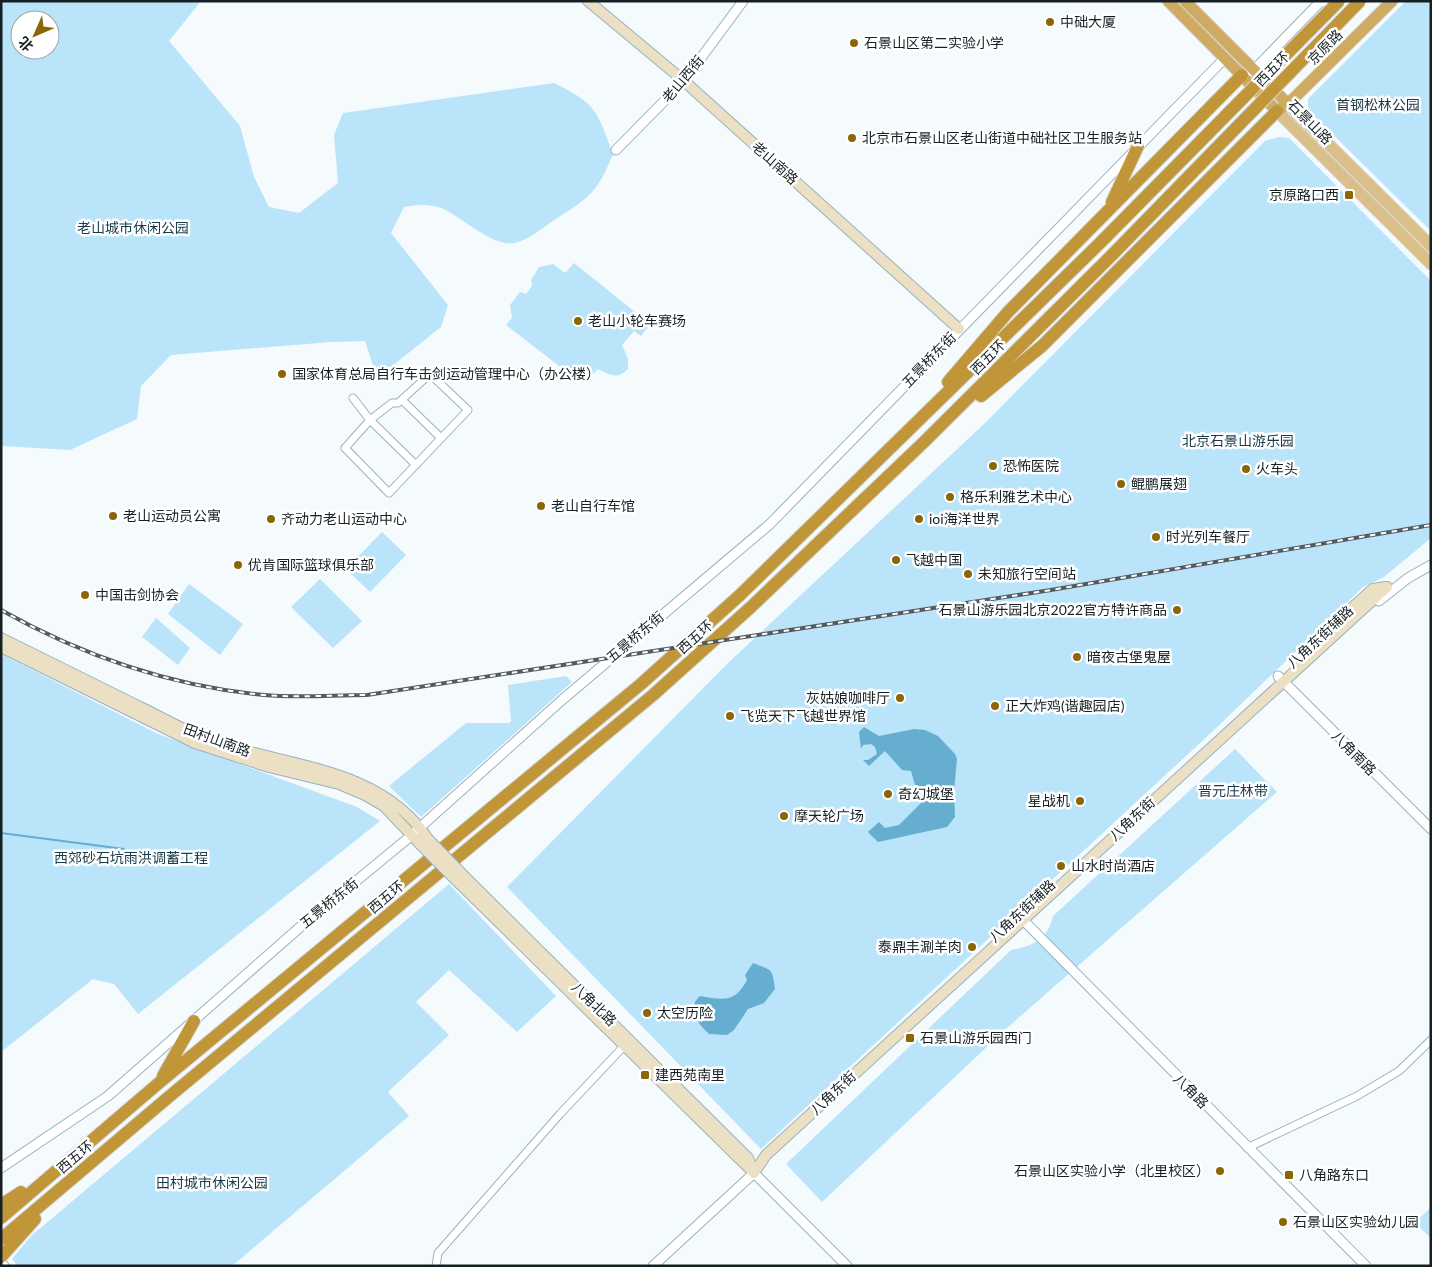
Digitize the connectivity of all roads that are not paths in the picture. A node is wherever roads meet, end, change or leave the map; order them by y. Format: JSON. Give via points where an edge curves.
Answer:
{"nodes":[{"id":1,"x":588,"y":1,"type":"edge"},
{"id":2,"x":743,"y":1,"type":"edge"},
{"id":3,"x":1168,"y":1,"type":"edge"},
{"id":4,"x":1185,"y":1,"type":"edge"},
{"id":5,"x":1332,"y":1,"type":"edge"},
{"id":6,"x":1339,"y":1,"type":"edge"},
{"id":7,"x":1360,"y":1,"type":"edge"},
{"id":8,"x":1382,"y":1,"type":"edge"},
{"id":9,"x":1392,"y":1,"type":"edge"},
{"id":10,"x":1225,"y":58,"type":"junction"},
{"id":11,"x":1248,"y":72,"type":"junction"},
{"id":12,"x":684,"y":81,"type":"junction"},
{"id":13,"x":1283,"y":105,"type":"junction"},
{"id":14,"x":1138,"y":146,"type":"junction"},
{"id":15,"x":616,"y":150,"type":"dead end"},
{"id":16,"x":1108,"y":211,"type":"junction"},
{"id":17,"x":1431,"y":246,"type":"edge"},
{"id":18,"x":1431,"y":264,"type":"edge"},
{"id":19,"x":959,"y":329,"type":"junction"},
{"id":20,"x":354,"y":398,"type":"dead end"},
{"id":21,"x":402,"y":400,"type":"junction"},
{"id":22,"x":370,"y":420,"type":"junction"},
{"id":23,"x":441,"y":438,"type":"junction"},
{"id":24,"x":925,"y":441,"type":"junction"},
{"id":25,"x":895,"y":445,"type":"junction"},
{"id":26,"x":416,"y":465,"type":"junction"},
{"id":27,"x":1431,"y":558,"type":"edge"},
{"id":28,"x":1431,"y":564,"type":"edge"},
{"id":29,"x":1387,"y":587,"type":"joint"},
{"id":30,"x":1,"y":638,"type":"edge"},
{"id":31,"x":1,"y":647,"type":"edge"},
{"id":32,"x":1282,"y":681,"type":"junction"},
{"id":33,"x":416,"y":830,"type":"junction"},
{"id":34,"x":1431,"y":830,"type":"edge"},
{"id":35,"x":424,"y":842,"type":"joint"},
{"id":36,"x":461,"y":879,"type":"junction"},
{"id":37,"x":1022,"y":920,"type":"junction"},
{"id":38,"x":194,"y":1021,"type":"junction"},
{"id":39,"x":1431,"y":1040,"type":"edge"},
{"id":40,"x":624,"y":1046,"type":"junction"},
{"id":41,"x":160,"y":1082,"type":"junction"},
{"id":42,"x":1247,"y":1148,"type":"junction"},
{"id":43,"x":69,"y":1160,"type":"junction"},
{"id":44,"x":1,"y":1168,"type":"edge"},
{"id":45,"x":754,"y":1173,"type":"junction"},
{"id":46,"x":78,"y":1174,"type":"junction"},
{"id":47,"x":1,"y":1205,"type":"edge"},
{"id":48,"x":1,"y":1218,"type":"edge"},
{"id":49,"x":1,"y":1239,"type":"edge"},
{"id":50,"x":3,"y":1260,"type":"edge"},
{"id":51,"x":436,"y":1266,"type":"edge"},
{"id":52,"x":653,"y":1266,"type":"edge"},
{"id":53,"x":847,"y":1266,"type":"edge"},
{"id":54,"x":1366,"y":1266,"type":"edge"}],
"edges":[{"from":1,"to":12,"type":"main road","name":"老山南路"},
{"from":2,"to":12,"type":"street","name":"老山西街"},
{"from":3,"to":10,"type":"highway","name":"石景山路"},
{"from":4,"to":11,"type":"highway","name":"石景山路"},
{"from":5,"to":11,"type":"street","via":[[1320,2]]},
{"from":6,"to":25,"type":"highway","name":"西五环","bridge":true},
{"from":7,"to":24,"type":"highway","name":"西五环","bridge":true},
{"from":8,"to":13,"type":"highway","name":"京原路"},
{"from":9,"to":13,"type":"highway","name":"京原路"},
{"from":10,"to":11,"type":"highway","name":"石景山路"},
{"from":10,"to":14,"type":"street","name":"五景桥东街"},
{"from":11,"to":13,"type":"highway","name":"石景山路"},
{"from":11,"to":16,"type":"highway"},
{"from":12,"to":15,"type":"street","name":"老山西街"},
{"from":12,"to":19,"type":"main road","name":"老山南路"},
{"from":13,"to":17,"type":"main road","name":"石景山路"},
{"from":13,"to":18,"type":"main road","name":"石景山路"},
{"from":13,"to":24,"type":"highway","via":[[1042,346]]},
{"from":14,"to":16,"type":"highway"},
{"from":14,"to":19,"type":"street","name":"五景桥东街"},
{"from":16,"to":25,"type":"highway","via":[[1008,312]]},
{"from":19,"to":33,"type":"street","name":"五景桥东街","via":[[770,524],[562,700]]},
{"from":20,"to":22,"type":"street"},
{"from":21,"to":22,"type":"street","via":[[392,402]]},
{"from":21,"to":23,"type":"street"},
{"from":21,"to":23,"type":"street","via":[[430,374],[468,410]]},
{"from":22,"to":26,"type":"street"},
{"from":22,"to":26,"type":"street","via":[[345,448],[389,493]]},
{"from":23,"to":26,"type":"street"},
{"from":24,"to":46,"type":"highway","name":"西五环","via":[[653,695]]},
{"from":25,"to":41,"type":"highway","name":"西五环","via":[[740,595],[641,684]]},
{"from":27,"to":29,"type":"street","name":"八角东街"},
{"from":28,"to":32,"type":"street","name":"八角东街","via":[[1386,594]]},
{"from":29,"to":32,"type":"main road","name":"八角东街"},
{"from":30,"to":33,"type":"main road","name":"田村山南路","via":[[194,734],[363,785],[389,800]]},
{"from":31,"to":33,"type":"main road","name":"田村山南路","via":[[195,743],[339,784],[365,795]]},
{"from":32,"to":34,"type":"street","name":"八角南路"},
{"from":32,"to":37,"type":"main road","name":"八角东街"},
{"from":33,"to":35,"type":"main road","name":"田村山南路"},
{"from":33,"to":38,"type":"street","name":"五景桥东街"},
{"from":35,"to":36,"type":"main road","name":"八角北路","bridge":true},
{"from":36,"to":40,"type":"main road","name":"八角北路"},
{"from":36,"to":45,"type":"main road","name":"八角北路","via":[[748,1158]]},
{"from":37,"to":42,"type":"street","name":"八角路"},
{"from":37,"to":45,"type":"main road","name":"八角东街"},
{"from":37,"to":45,"type":"main road","name":"八角东街","via":[[766,1155]]},
{"from":38,"to":41,"type":"highway"},
{"from":38,"to":44,"type":"street","name":"五景桥东街","via":[[108,1096]]},
{"from":39,"to":42,"type":"street","via":[[1399,1071],[1357,1096]]},
{"from":40,"to":45,"type":"main road","name":"八角北路"},
{"from":40,"to":51,"type":"street","via":[[438,1253]]},
{"from":41,"to":43,"type":"highway","name":"西五环"},
{"from":42,"to":54,"type":"street","name":"八角路"},
{"from":43,"to":47,"type":"highway"},
{"from":43,"to":48,"type":"highway","name":"西五环"},
{"from":45,"to":52,"type":"street","name":"八角东街"},
{"from":45,"to":53,"type":"street","name":"八角北路"},
{"from":46,"to":49,"type":"highway","name":"西五环"},
{"from":46,"to":50,"type":"highway"}]}
